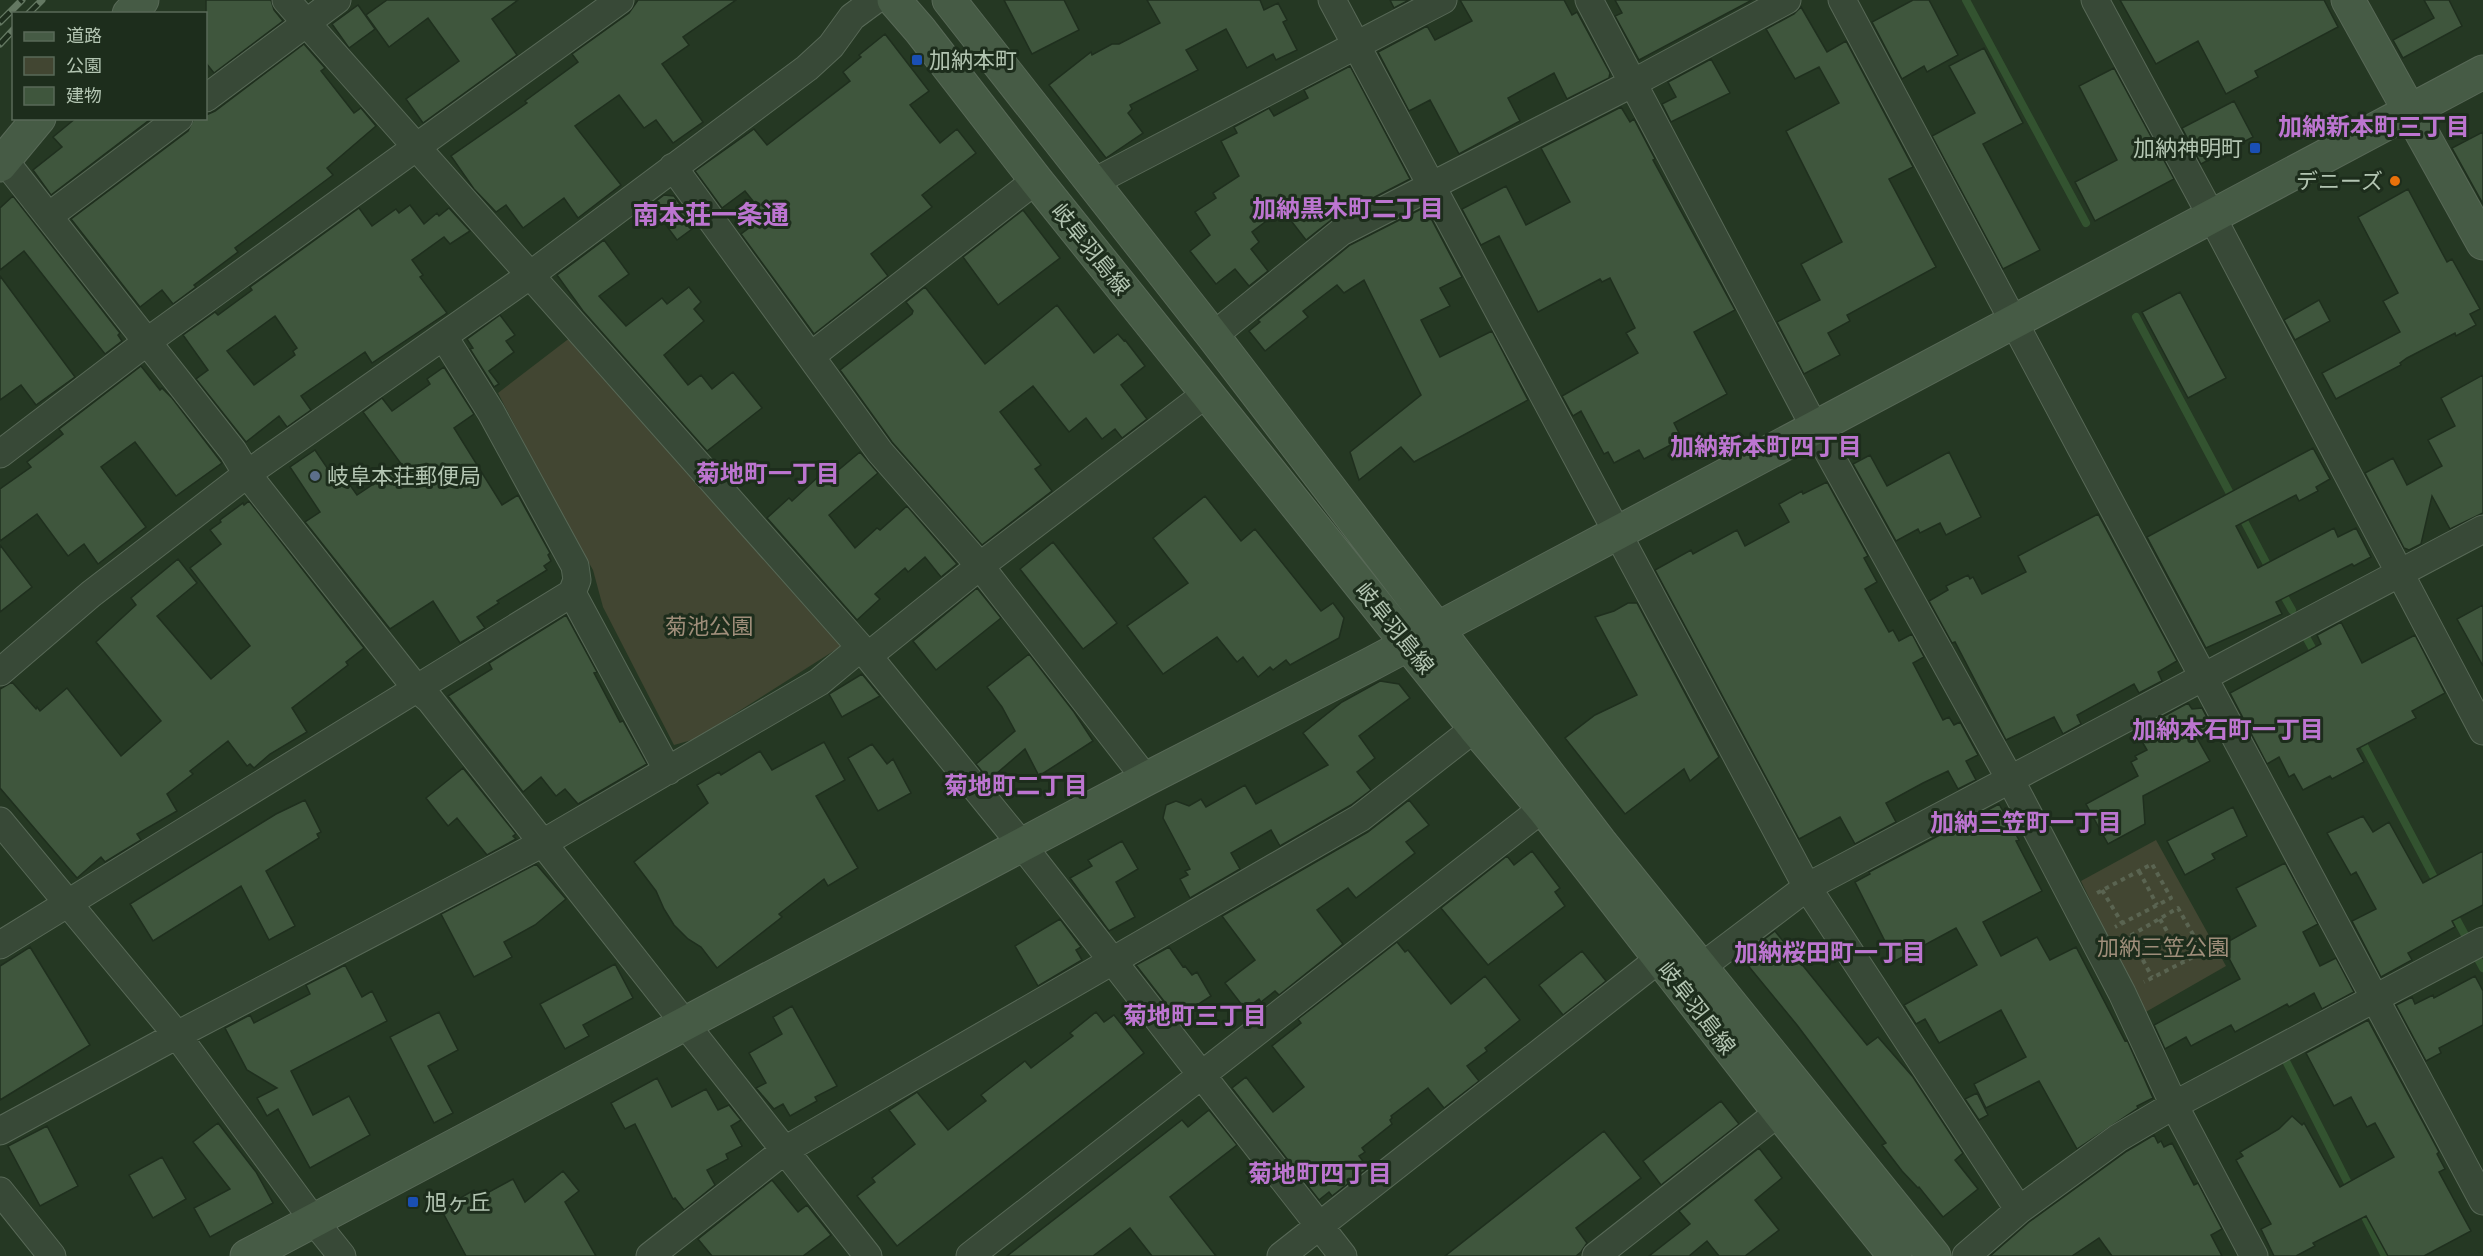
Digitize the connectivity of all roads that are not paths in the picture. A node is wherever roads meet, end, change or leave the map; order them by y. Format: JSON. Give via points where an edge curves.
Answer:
{"nodes":[{"id":1,"x":142,"y":0,"type":"edge"},
{"id":2,"x":286,"y":0,"type":"edge"},
{"id":3,"x":337,"y":0,"type":"edge"},
{"id":4,"x":620,"y":0,"type":"edge"},
{"id":5,"x":875,"y":0,"type":"edge"},
{"id":6,"x":894,"y":0,"type":"edge"},
{"id":7,"x":949,"y":0,"type":"edge"},
{"id":8,"x":1332,"y":0,"type":"edge"},
{"id":9,"x":1443,"y":0,"type":"edge"},
{"id":10,"x":1589,"y":0,"type":"edge"},
{"id":11,"x":1787,"y":0,"type":"edge"},
{"id":12,"x":1842,"y":0,"type":"edge"},
{"id":13,"x":2095,"y":0,"type":"edge"},
{"id":14,"x":2348,"y":0,"type":"edge"},
{"id":15,"x":131,"y":12,"type":"edge"},
{"id":16,"x":305,"y":23,"type":"junction"},
{"id":17,"x":1356,"y":46,"type":"junction"},
{"id":18,"x":2483,"y":72,"type":"edge"},
{"id":19,"x":1633,"y":83,"type":"junction"},
{"id":20,"x":207,"y":97,"type":"edge"},
{"id":21,"x":2410,"y":111,"type":"junction"},
{"id":22,"x":37,"y":120,"type":"edge"},
{"id":23,"x":176,"y":120,"type":"edge"},
{"id":24,"x":416,"y":147,"type":"junction"},
{"id":25,"x":2,"y":163,"type":"edge"},
{"id":26,"x":673,"y":166,"type":"junction"},
{"id":27,"x":1036,"y":180,"type":"junction"},
{"id":28,"x":1092,"y":183,"type":"junction"},
{"id":29,"x":1431,"y":188,"type":"junction"},
{"id":30,"x":49,"y":216,"type":"junction"},
{"id":31,"x":2212,"y":217,"type":"junction"},
{"id":32,"x":2483,"y":243,"type":"edge"},
{"id":33,"x":529,"y":276,"type":"junction"},
{"id":34,"x":2013,"y":323,"type":"junction"},
{"id":35,"x":1213,"y":336,"type":"junction"},
{"id":36,"x":444,"y":337,"type":"junction"},
{"id":37,"x":148,"y":341,"type":"junction"},
{"id":38,"x":811,"y":356,"type":"junction"},
{"id":39,"x":1207,"y":393,"type":"junction"},
{"id":40,"x":1815,"y":428,"type":"junction"},
{"id":41,"x":0,"y":454,"type":"edge"},
{"id":42,"x":247,"y":474,"type":"junction"},
{"id":43,"x":2483,"y":529,"type":"edge"},
{"id":44,"x":1617,"y":534,"type":"junction"},
{"id":45,"x":980,"y":566,"type":"junction"},
{"id":46,"x":2398,"y":573,"type":"junction"},
{"id":47,"x":572,"y":593,"type":"junction"},
{"id":48,"x":1437,"y":629,"type":"junction"},
{"id":49,"x":1408,"y":644,"type":"junction"},
{"id":50,"x":864,"y":652,"type":"junction"},
{"id":51,"x":0,"y":672,"type":"edge"},
{"id":52,"x":2203,"y":678,"type":"junction"},
{"id":53,"x":416,"y":688,"type":"junction"},
{"id":54,"x":1475,"y":728,"type":"junction"},
{"id":55,"x":2483,"y":731,"type":"edge"},
{"id":56,"x":668,"y":771,"type":"junction"},
{"id":57,"x":1146,"y":778,"type":"junction"},
{"id":58,"x":2011,"y":781,"type":"junction"},
{"id":59,"x":1542,"y":808,"type":"junction"},
{"id":60,"x":0,"y":821,"type":"edge"},
{"id":61,"x":543,"y":843,"type":"junction"},
{"id":62,"x":1022,"y":845,"type":"junction"},
{"id":63,"x":1807,"y":887,"type":"junction"},
{"id":64,"x":69,"y":903,"type":"junction"},
{"id":65,"x":2483,"y":941,"type":"edge"},
{"id":66,"x":0,"y":945,"type":"edge"},
{"id":67,"x":1659,"y":959,"type":"junction"},
{"id":68,"x":1113,"y":962,"type":"junction"},
{"id":69,"x":1700,"y":968,"type":"junction"},
{"id":70,"x":2373,"y":999,"type":"junction"},
{"id":71,"x":684,"y":1023,"type":"junction"},
{"id":72,"x":177,"y":1035,"type":"junction"},
{"id":73,"x":1202,"y":1075,"type":"junction"},
{"id":74,"x":2174,"y":1105,"type":"junction"},
{"id":75,"x":1779,"y":1112,"type":"junction"},
{"id":76,"x":0,"y":1131,"type":"edge"},
{"id":77,"x":785,"y":1150,"type":"junction"},
{"id":78,"x":0,"y":1191,"type":"edge"},
{"id":79,"x":2483,"y":1201,"type":"edge"},
{"id":80,"x":2019,"y":1210,"type":"junction"},
{"id":81,"x":314,"y":1221,"type":"junction"},
{"id":82,"x":1320,"y":1226,"type":"junction"},
{"id":83,"x":52,"y":1256,"type":"edge"},
{"id":84,"x":247,"y":1256,"type":"edge"},
{"id":85,"x":342,"y":1256,"type":"edge"},
{"id":86,"x":650,"y":1256,"type":"edge"},
{"id":87,"x":868,"y":1256,"type":"edge"},
{"id":88,"x":970,"y":1256,"type":"edge"},
{"id":89,"x":1281,"y":1256,"type":"edge"},
{"id":90,"x":1344,"y":1256,"type":"edge"},
{"id":91,"x":1596,"y":1256,"type":"edge"},
{"id":92,"x":1895,"y":1256,"type":"edge"},
{"id":93,"x":1934,"y":1256,"type":"edge"},
{"id":94,"x":1966,"y":1256,"type":"edge"},
{"id":95,"x":2254,"y":1256,"type":"edge"}],
"edges":[{"from":1,"to":15,"type":"main road"},
{"from":2,"to":16,"type":"street"},
{"from":3,"to":16,"type":"street"},
{"from":4,"to":24,"type":"street"},
{"from":5,"to":26,"type":"street","via":[[852,17],[831,46],[807,68]]},
{"from":6,"to":27,"type":"main road","name":"岐阜羽島線"},
{"from":7,"to":28,"type":"main road","name":"岐阜羽島線"},
{"from":8,"to":17,"type":"street"},
{"from":9,"to":17,"type":"street"},
{"from":10,"to":19,"type":"street"},
{"from":11,"to":19,"type":"street"},
{"from":12,"to":34,"type":"street"},
{"from":13,"to":31,"type":"street"},
{"from":14,"to":21,"type":"main road"},
{"from":16,"to":20,"type":"street"},
{"from":16,"to":24,"type":"street"},
{"from":17,"to":28,"type":"street"},
{"from":17,"to":29,"type":"street"},
{"from":18,"to":21,"type":"main road"},
{"from":19,"to":29,"type":"street"},
{"from":19,"to":40,"type":"street"},
{"from":21,"to":31,"type":"main road"},
{"from":21,"to":32,"type":"main road"},
{"from":22,"to":25,"type":"main road"},
{"from":23,"to":30,"type":"street"},
{"from":24,"to":33,"type":"street"},
{"from":24,"to":37,"type":"street"},
{"from":25,"to":30,"type":"street"},
{"from":26,"to":33,"type":"street"},
{"from":26,"to":38,"type":"street"},
{"from":27,"to":38,"type":"street"},
{"from":27,"to":39,"type":"main road","name":"岐阜羽島線"},
{"from":28,"to":35,"type":"main road","name":"岐阜羽島線"},
{"from":29,"to":35,"type":"street","via":[[1341,232]]},
{"from":29,"to":44,"type":"street"},
{"from":30,"to":37,"type":"street"},
{"from":31,"to":34,"type":"main road"},
{"from":31,"to":46,"type":"street"},
{"from":33,"to":36,"type":"street"},
{"from":33,"to":50,"type":"street"},
{"from":34,"to":40,"type":"main road"},
{"from":34,"to":52,"type":"street"},
{"from":35,"to":48,"type":"main road","name":"岐阜羽島線"},
{"from":36,"to":42,"type":"street"},
{"from":36,"to":47,"type":"street","via":[[491,412],[575,566],[577,580]]},
{"from":37,"to":41,"type":"street"},
{"from":37,"to":42,"type":"street"},
{"from":38,"to":45,"type":"street","via":[[880,452]]},
{"from":39,"to":45,"type":"street"},
{"from":39,"to":49,"type":"main road","name":"岐阜羽島線"},
{"from":40,"to":44,"type":"main road"},
{"from":40,"to":58,"type":"street"},
{"from":42,"to":51,"type":"street","via":[[91,594]]},
{"from":42,"to":53,"type":"street"},
{"from":43,"to":46,"type":"street"},
{"from":44,"to":48,"type":"main road"},
{"from":44,"to":63,"type":"street"},
{"from":45,"to":50,"type":"street"},
{"from":45,"to":57,"type":"street"},
{"from":46,"to":52,"type":"street"},
{"from":46,"to":55,"type":"street"},
{"from":47,"to":53,"type":"street"},
{"from":47,"to":56,"type":"street"},
{"from":48,"to":49,"type":"main road"},
{"from":48,"to":69,"type":"main road","name":"岐阜羽島線"},
{"from":49,"to":54,"type":"main road","name":"岐阜羽島線"},
{"from":49,"to":57,"type":"main road"},
{"from":50,"to":56,"type":"street"},
{"from":50,"to":62,"type":"street"},
{"from":52,"to":58,"type":"street"},
{"from":52,"to":70,"type":"street"},
{"from":53,"to":61,"type":"street","via":[[430,700]]},
{"from":53,"to":64,"type":"street"},
{"from":54,"to":59,"type":"main road","name":"岐阜羽島線"},
{"from":54,"to":68,"type":"street","via":[[1360,818]]},
{"from":56,"to":61,"type":"street"},
{"from":57,"to":62,"type":"main road"},
{"from":58,"to":63,"type":"street"},
{"from":58,"to":74,"type":"street","via":[[2122,993]]},
{"from":59,"to":67,"type":"main road","name":"岐阜羽島線"},
{"from":59,"to":73,"type":"street"},
{"from":60,"to":64,"type":"street"},
{"from":61,"to":71,"type":"street"},
{"from":61,"to":72,"type":"street"},
{"from":62,"to":68,"type":"street"},
{"from":62,"to":71,"type":"main road"},
{"from":63,"to":69,"type":"street"},
{"from":63,"to":80,"type":"street"},
{"from":64,"to":66,"type":"street"},
{"from":64,"to":72,"type":"street"},
{"from":65,"to":70,"type":"street"},
{"from":67,"to":75,"type":"main road","name":"岐阜羽島線"},
{"from":67,"to":82,"type":"street"},
{"from":68,"to":73,"type":"street"},
{"from":68,"to":77,"type":"street"},
{"from":69,"to":93,"type":"main road","name":"岐阜羽島線"},
{"from":70,"to":74,"type":"street"},
{"from":70,"to":79,"type":"street"},
{"from":71,"to":77,"type":"street"},
{"from":71,"to":81,"type":"main road"},
{"from":72,"to":76,"type":"street"},
{"from":72,"to":81,"type":"street"},
{"from":73,"to":82,"type":"street"},
{"from":73,"to":88,"type":"street"},
{"from":74,"to":80,"type":"street","via":[[2118,1138]]},
{"from":74,"to":95,"type":"street"},
{"from":75,"to":91,"type":"street"},
{"from":75,"to":92,"type":"main road","name":"岐阜羽島線"},
{"from":77,"to":86,"type":"street"},
{"from":77,"to":87,"type":"street"},
{"from":78,"to":83,"type":"street"},
{"from":80,"to":94,"type":"street"},
{"from":81,"to":84,"type":"main road"},
{"from":81,"to":85,"type":"street"},
{"from":82,"to":89,"type":"street"},
{"from":82,"to":90,"type":"street"}]}
